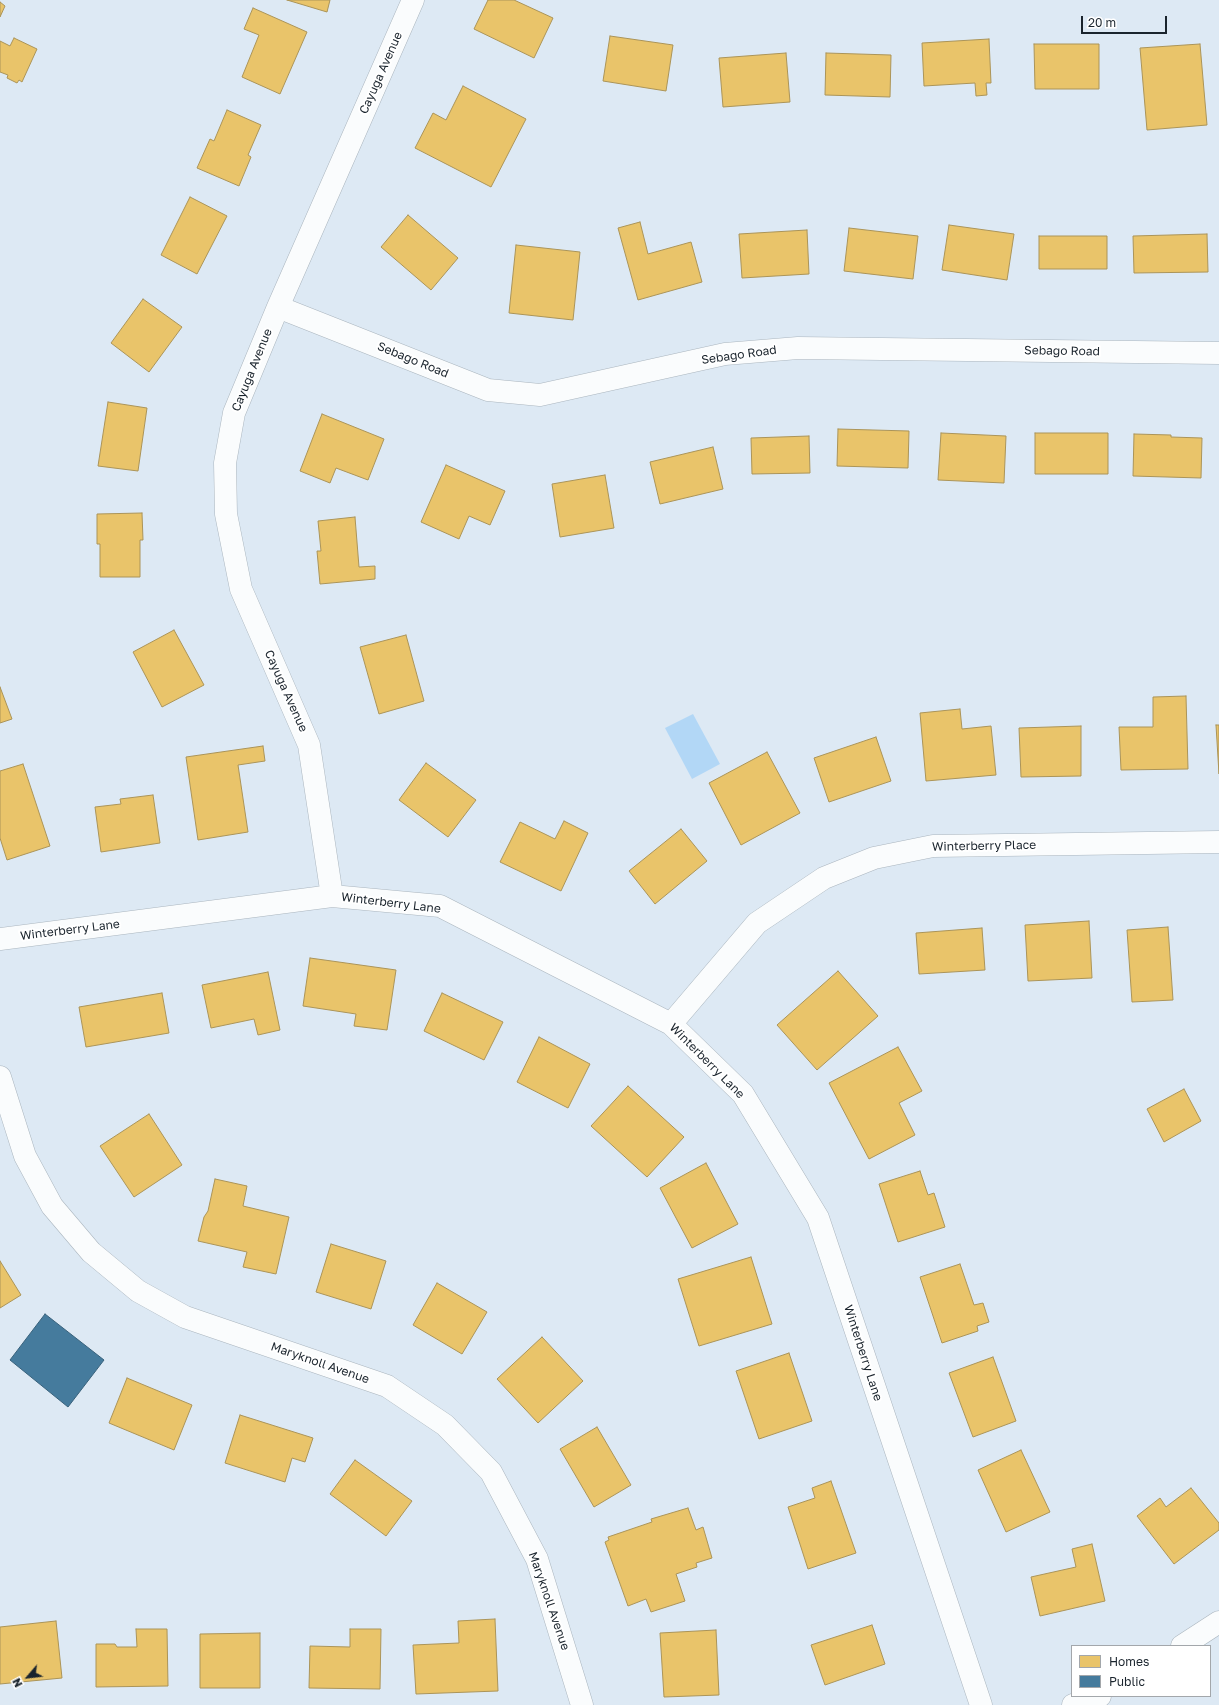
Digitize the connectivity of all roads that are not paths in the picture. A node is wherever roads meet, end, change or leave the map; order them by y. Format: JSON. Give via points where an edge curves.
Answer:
{"nodes":[{"id":1,"x":413,"y":0,"type":"edge"},
{"id":2,"x":278,"y":307,"type":"junction"},
{"id":3,"x":1219,"y":353,"type":"edge"},
{"id":4,"x":1219,"y":842,"type":"edge"},
{"id":5,"x":332,"y":896,"type":"junction"},
{"id":6,"x":0,"y":939,"type":"edge"},
{"id":7,"x":671,"y":1024,"type":"junction"},
{"id":8,"x":0,"y":1077,"type":"edge"},
{"id":9,"x":1219,"y":1622,"type":"edge"},
{"id":10,"x":1184,"y":1645,"type":"edge"},
{"id":11,"x":1097,"y":1697,"type":"edge"},
{"id":12,"x":582,"y":1705,"type":"edge"},
{"id":13,"x":981,"y":1705,"type":"edge"},
{"id":14,"x":1073,"y":1705,"type":"edge"}],
"edges":[{"from":1,"to":2,"type":"street","name":"Cayuga Avenue"},
{"from":2,"to":3,"type":"street","name":"Sebago Road","via":[[488,390],[540,395],[725,354],[798,348]]},
{"from":2,"to":5,"type":"street","name":"Cayuga Avenue","via":[[234,413],[225,463],[226,514],[241,589],[309,745]]},
{"from":4,"to":7,"type":"street","name":"Winterberry Place","via":[[933,846],[874,858],[824,878],[757,923]]},
{"from":5,"to":6,"type":"street","name":"Winterberry Lane"},
{"from":5,"to":7,"type":"street","name":"Winterberry Lane","via":[[440,906]]},
{"from":7,"to":13,"type":"street","name":"Winterberry Lane","via":[[743,1094],[818,1218]]},
{"from":8,"to":12,"type":"street","name":"Maryknoll Avenue","via":[[25,1156],[52,1206],[91,1252],[138,1291],[185,1317],[387,1386],[446,1425],[491,1472],[537,1559]]},
{"from":9,"to":10,"type":"street"},
{"from":11,"to":14,"type":"street"}]}
